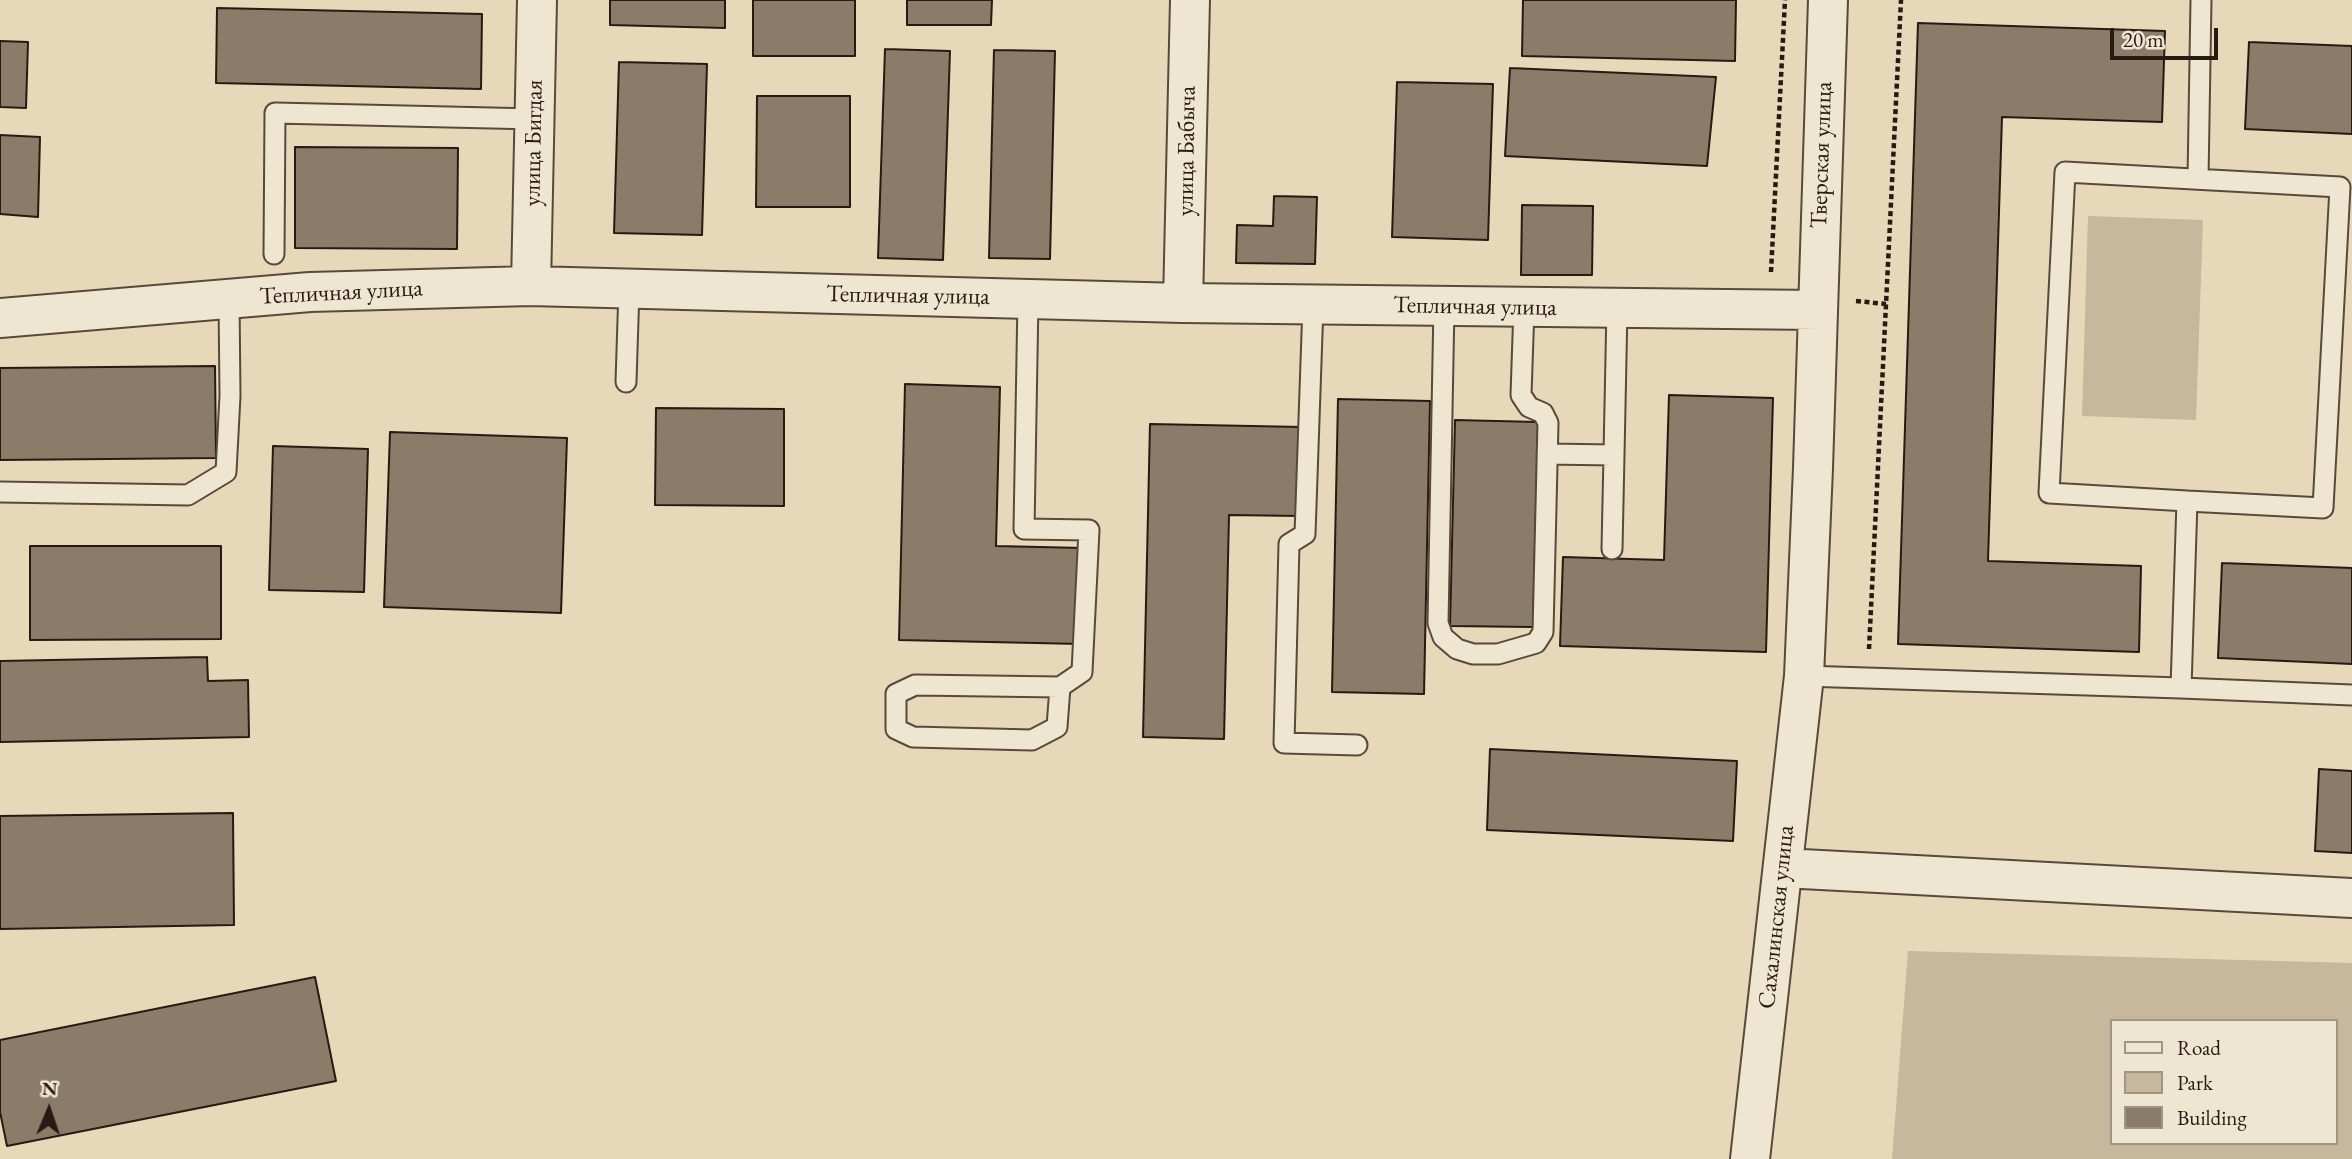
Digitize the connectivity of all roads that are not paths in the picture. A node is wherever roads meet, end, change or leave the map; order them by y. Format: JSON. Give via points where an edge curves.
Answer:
{"nodes":[{"id":1,"x":537,"y":0,"type":"edge"},
{"id":2,"x":1190,"y":0,"type":"edge"},
{"id":3,"x":1828,"y":0,"type":"edge"},
{"id":4,"x":2201,"y":0,"type":"edge"},
{"id":5,"x":535,"y":119,"type":"junction"},
{"id":6,"x":2198,"y":179,"type":"junction"},
{"id":7,"x":274,"y":254,"type":"dead end"},
{"id":8,"x":531,"y":286,"type":"junction"},
{"id":9,"x":629,"y":289,"type":"junction"},
{"id":10,"x":229,"y":299,"type":"junction"},
{"id":11,"x":1028,"y":299,"type":"junction"},
{"id":12,"x":1183,"y":303,"type":"junction"},
{"id":13,"x":1313,"y":305,"type":"junction"},
{"id":14,"x":1444,"y":306,"type":"junction"},
{"id":15,"x":1524,"y":307,"type":"junction"},
{"id":16,"x":1616,"y":308,"type":"junction"},
{"id":17,"x":1817,"y":310,"type":"junction"},
{"id":18,"x":0,"y":318,"type":"edge"},
{"id":19,"x":626,"y":382,"type":"dead end"},
{"id":20,"x":1547,"y":454,"type":"junction"},
{"id":21,"x":1614,"y":455,"type":"junction"},
{"id":22,"x":0,"y":492,"type":"edge"},
{"id":23,"x":2187,"y":501,"type":"junction"},
{"id":24,"x":1612,"y":549,"type":"dead end"},
{"id":25,"x":1804,"y":676,"type":"junction"},
{"id":26,"x":1060,"y":687,"type":"junction"},
{"id":27,"x":2181,"y":688,"type":"junction"},
{"id":28,"x":2352,"y":695,"type":"edge"},
{"id":29,"x":1357,"y":745,"type":"dead end"},
{"id":30,"x":1783,"y":868,"type":"junction"},
{"id":31,"x":2352,"y":898,"type":"edge"},
{"id":32,"x":1750,"y":1159,"type":"edge"}],
"edges":[{"from":1,"to":5,"type":"street","name":"улица Бигдая"},
{"from":2,"to":12,"type":"street","name":"улица Бабыча"},
{"from":3,"to":17,"type":"street","name":"Тверская улица"},
{"from":4,"to":6,"type":"lane"},
{"from":5,"to":7,"type":"lane","via":[[275,113]]},
{"from":5,"to":8,"type":"street","name":"улица Бигдая"},
{"from":6,"to":23,"type":"lane","via":[[2065,172],[2049,494]]},
{"from":6,"to":23,"type":"lane","via":[[2340,187],[2323,508]]},
{"from":8,"to":9,"type":"street","name":"Тепличная улица"},
{"from":8,"to":10,"type":"street","name":"Тепличная улица","via":[[310,292]]},
{"from":9,"to":11,"type":"street","name":"Тепличная улица"},
{"from":9,"to":19,"type":"lane"},
{"from":10,"to":18,"type":"street","name":"Тепличная улица"},
{"from":10,"to":22,"type":"lane","via":[[226,472],[188,495]]},
{"from":11,"to":12,"type":"street","name":"Тепличная улица"},
{"from":11,"to":26,"type":"lane","via":[[1024,529],[1089,530],[1082,671]]},
{"from":12,"to":13,"type":"street","name":"Тепличная улица"},
{"from":13,"to":14,"type":"street","name":"Тепличная улица"},
{"from":13,"to":29,"type":"lane","via":[[1305,534],[1289,544],[1284,743]]},
{"from":14,"to":15,"type":"street","name":"Тепличная улица"},
{"from":14,"to":20,"type":"lane","via":[[1438,623],[1443,637],[1457,649],[1498,654],[1536,643],[1543,632]]},
{"from":15,"to":16,"type":"street","name":"Тепличная улица"},
{"from":15,"to":20,"type":"lane","via":[[1521,395],[1548,423]]},
{"from":16,"to":17,"type":"street","name":"Тепличная улица"},
{"from":16,"to":21,"type":"lane"},
{"from":17,"to":25,"type":"street","name":"Тверская улица"},
{"from":20,"to":21,"type":"lane"},
{"from":21,"to":24,"type":"lane"},
{"from":23,"to":27,"type":"lane"},
{"from":25,"to":27,"type":"lane"},
{"from":25,"to":30,"type":"street","name":"Сахалинская улица"},
{"from":26,"to":26,"type":"lane","via":[[915,685],[896,694],[895,729],[913,737],[1032,740],[1057,727]]},
{"from":27,"to":28,"type":"lane"},
{"from":30,"to":31,"type":"street"},
{"from":30,"to":32,"type":"street","name":"Сахалинская улица"}]}
